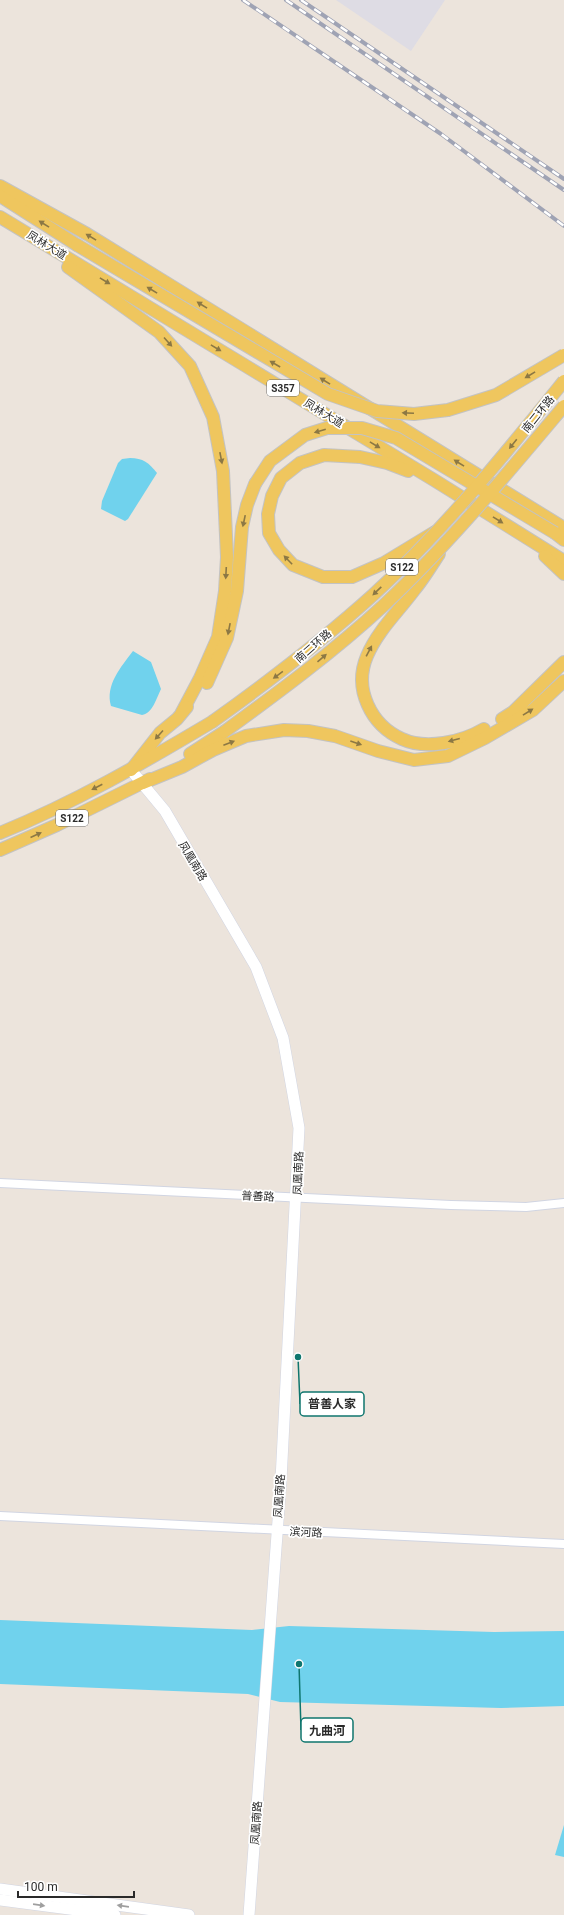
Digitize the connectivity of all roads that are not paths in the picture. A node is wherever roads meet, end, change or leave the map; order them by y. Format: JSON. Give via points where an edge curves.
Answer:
{"nodes":[{"id":1,"x":0,"y":186,"type":"edge"},
{"id":2,"x":0,"y":196,"type":"edge"},
{"id":3,"x":0,"y":217,"type":"edge"},
{"id":4,"x":0,"y":222,"type":"edge"},
{"id":5,"x":564,"y":355,"type":"edge"},
{"id":6,"x":564,"y":381,"type":"edge"},
{"id":7,"x":564,"y":406,"type":"edge"},
{"id":8,"x":434,"y":480,"type":"junction"},
{"id":9,"x":564,"y":528,"type":"edge"},
{"id":10,"x":436,"y":531,"type":"junction"},
{"id":11,"x":452,"y":535,"type":"junction"},
{"id":12,"x":529,"y":540,"type":"junction"},
{"id":13,"x":564,"y":540,"type":"edge"},
{"id":14,"x":564,"y":561,"type":"edge"},
{"id":15,"x":564,"y":574,"type":"edge"},
{"id":16,"x":231,"y":591,"type":"junction"},
{"id":17,"x":563,"y":664,"type":"edge"},
{"id":18,"x":564,"y":681,"type":"edge"},
{"id":19,"x":131,"y":770,"type":"junction"},
{"id":20,"x":143,"y":783,"type":"junction"},
{"id":21,"x":0,"y":834,"type":"edge"},
{"id":22,"x":0,"y":850,"type":"edge"},
{"id":23,"x":0,"y":1183,"type":"edge"},
{"id":24,"x":297,"y":1198,"type":"junction"},
{"id":25,"x":564,"y":1203,"type":"edge"},
{"id":26,"x":0,"y":1516,"type":"edge"},
{"id":27,"x":277,"y":1530,"type":"junction"},
{"id":28,"x":564,"y":1544,"type":"edge"},
{"id":29,"x":0,"y":1889,"type":"edge"},
{"id":30,"x":0,"y":1900,"type":"edge"},
{"id":31,"x":115,"y":1915,"type":"edge"},
{"id":32,"x":189,"y":1915,"type":"edge"},
{"id":33,"x":249,"y":1915,"type":"edge"}],
"edges":[{"from":9,"to":1,"type":"main road","number":"S357","one_way":true,"via":[[87,234]]},
{"from":5,"to":2,"type":"main road","one_way":true,"bridge":true,"via":[[496,395],[448,410],[414,414],[377,411],[328,394],[77,245]]},
{"from":3,"to":8,"type":"main road","name":"凤林大道","number":"S357","one_way":true},
{"from":4,"to":16,"type":"main road","one_way":true,"via":[[112,297],[159,332],[190,366],[213,417],[224,471]]},
{"from":6,"to":10,"type":"main road","name":"南二环路","number":"S122","one_way":true,"bridge":true,"via":[[510,448]]},
{"from":7,"to":11,"type":"main road","name":"南二环路","number":"S122","bridge":true},
{"from":10,"to":8,"type":"main road","one_way":true,"via":[[384,563],[352,577],[323,577],[293,565],[279,550],[269,532],[268,514],[272,496],[281,478],[300,463],[324,455],[360,457],[387,463]]},
{"from":8,"to":12,"type":"main road","name":"凤林大道","number":"S357","one_way":true},
{"from":10,"to":19,"type":"main road","name":"南二环路","number":"S122","one_way":true,"bridge":true,"via":[[373,595],[291,665],[212,722]]},
{"from":17,"to":11,"type":"main road","one_way":true,"bridge":true,"via":[[513,712],[476,734],[439,744],[412,743],[392,734],[376,719],[365,702],[362,680],[366,656],[379,634],[416,588]]},
{"from":20,"to":11,"type":"main road","name":"南二环路","number":"S122","one_way":true,"bridge":true,"via":[[224,732],[299,678],[382,607]]},
{"from":12,"to":14,"type":"main road","name":"凤林大道","number":"S357"},
{"from":12,"to":15,"type":"main road"},
{"from":13,"to":16,"type":"main road","one_way":true,"bridge":true,"via":[[396,438],[362,428],[327,428],[305,435],[287,447],[270,461],[255,484],[242,527]]},
{"from":16,"to":19,"type":"main road","one_way":true,"via":[[227,638],[207,684],[160,733]]},
{"from":20,"to":18,"type":"main road","one_way":true,"via":[[246,736],[284,730],[336,736],[414,760],[448,756],[533,710]]},
{"from":19,"to":20,"type":"street","name":"凤凰南路"},
{"from":19,"to":21,"type":"main road","name":"南二环路","number":"S122","one_way":true},
{"from":22,"to":20,"type":"main road","name":"南二环路","number":"S122","one_way":true},
{"from":20,"to":24,"type":"street","name":"凤凰南路","via":[[165,811],[256,967],[278,1024],[283,1038],[299,1128]]},
{"from":23,"to":24,"type":"street","name":"普善路"},
{"from":24,"to":25,"type":"street","name":"普善路","via":[[518,1206]]},
{"from":24,"to":27,"type":"street","name":"凤凰南路"},
{"from":26,"to":27,"type":"street","name":"滨河路"},
{"from":27,"to":28,"type":"street","name":"滨河路"},
{"from":27,"to":33,"type":"street","name":"凤凰南路"},
{"from":32,"to":29,"type":"street","one_way":true},
{"from":30,"to":31,"type":"street","one_way":true}]}
